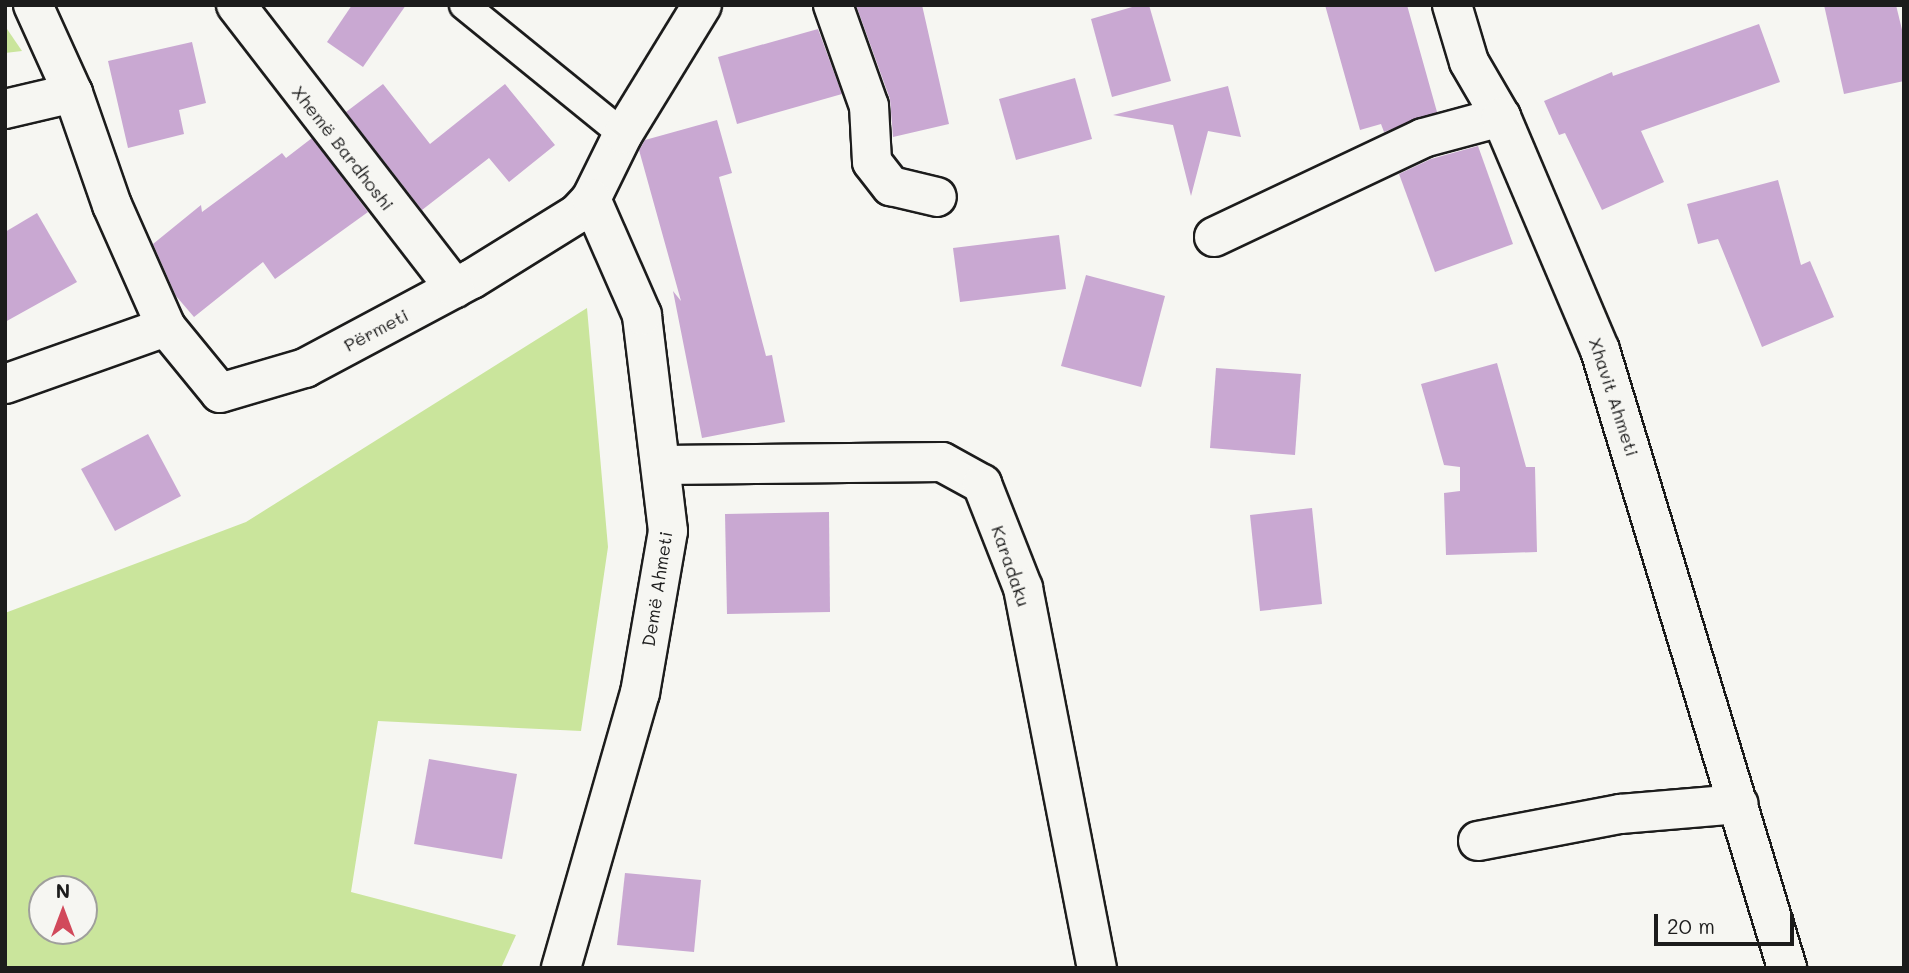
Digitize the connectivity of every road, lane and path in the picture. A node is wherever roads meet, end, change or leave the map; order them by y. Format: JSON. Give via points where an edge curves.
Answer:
{"nodes":[{"id":1,"x":33,"y":5,"type":"edge"},
{"id":2,"x":236,"y":5,"type":"edge"},
{"id":3,"x":464,"y":5,"type":"edge"},
{"id":4,"x":702,"y":5,"type":"edge"},
{"id":5,"x":833,"y":5,"type":"edge"},
{"id":6,"x":1452,"y":5,"type":"edge"},
{"id":7,"x":73,"y":93,"type":"junction"},
{"id":8,"x":5,"y":109,"type":"edge"},
{"id":9,"x":1502,"y":117,"type":"junction"},
{"id":10,"x":623,"y":134,"type":"junction"},
{"id":11,"x":937,"y":197,"type":"dead end"},
{"id":12,"x":591,"y":199,"type":"junction"},
{"id":13,"x":1214,"y":237,"type":"dead end"},
{"id":14,"x":455,"y":288,"type":"junction"},
{"id":15,"x":166,"y":327,"type":"junction"},
{"id":16,"x":5,"y":384,"type":"edge"},
{"id":17,"x":663,"y":466,"type":"junction"},
{"id":18,"x":1739,"y":804,"type":"junction"},
{"id":19,"x":1478,"y":841,"type":"dead end"},
{"id":20,"x":561,"y":968,"type":"edge"},
{"id":21,"x":1097,"y":968,"type":"edge"},
{"id":22,"x":1787,"y":968,"type":"edge"}],
"edges":[{"from":1,"to":7,"type":"street","name":"Përmeti"},
{"from":2,"to":14,"type":"street","name":"Xhemë Bardhoshi"},
{"from":3,"to":10,"type":"lane"},
{"from":4,"to":10,"type":"street"},
{"from":5,"to":11,"type":"street","via":[[869,106],[872,162],[891,186]]},
{"from":6,"to":9,"type":"street","name":"Xhavit Ahmeti","via":[[1469,61]]},
{"from":7,"to":8,"type":"street"},
{"from":7,"to":15,"type":"street","name":"Përmeti","via":[[112,205]]},
{"from":9,"to":13,"type":"street","via":[[1423,138]]},
{"from":9,"to":18,"type":"street","name":"Xhavit Ahmeti","via":[[1609,374]]},
{"from":10,"to":12,"type":"street"},
{"from":12,"to":14,"type":"street","name":"Përmeti","via":[[578,214]]},
{"from":12,"to":17,"type":"street","name":"Demë Ahmeti","via":[[642,315]]},
{"from":14,"to":15,"type":"street","name":"Përmeti","via":[[304,368],[220,393]]},
{"from":15,"to":16,"type":"street"},
{"from":17,"to":20,"type":"street","name":"Demë Ahmeti","via":[[668,531],[640,693]]},
{"from":17,"to":21,"type":"street","name":"Karadaku","via":[[942,462],[982,484],[1023,588]]},
{"from":18,"to":19,"type":"street","via":[[1620,814]]},
{"from":18,"to":22,"type":"street","name":"Xhavit Ahmeti"}]}
